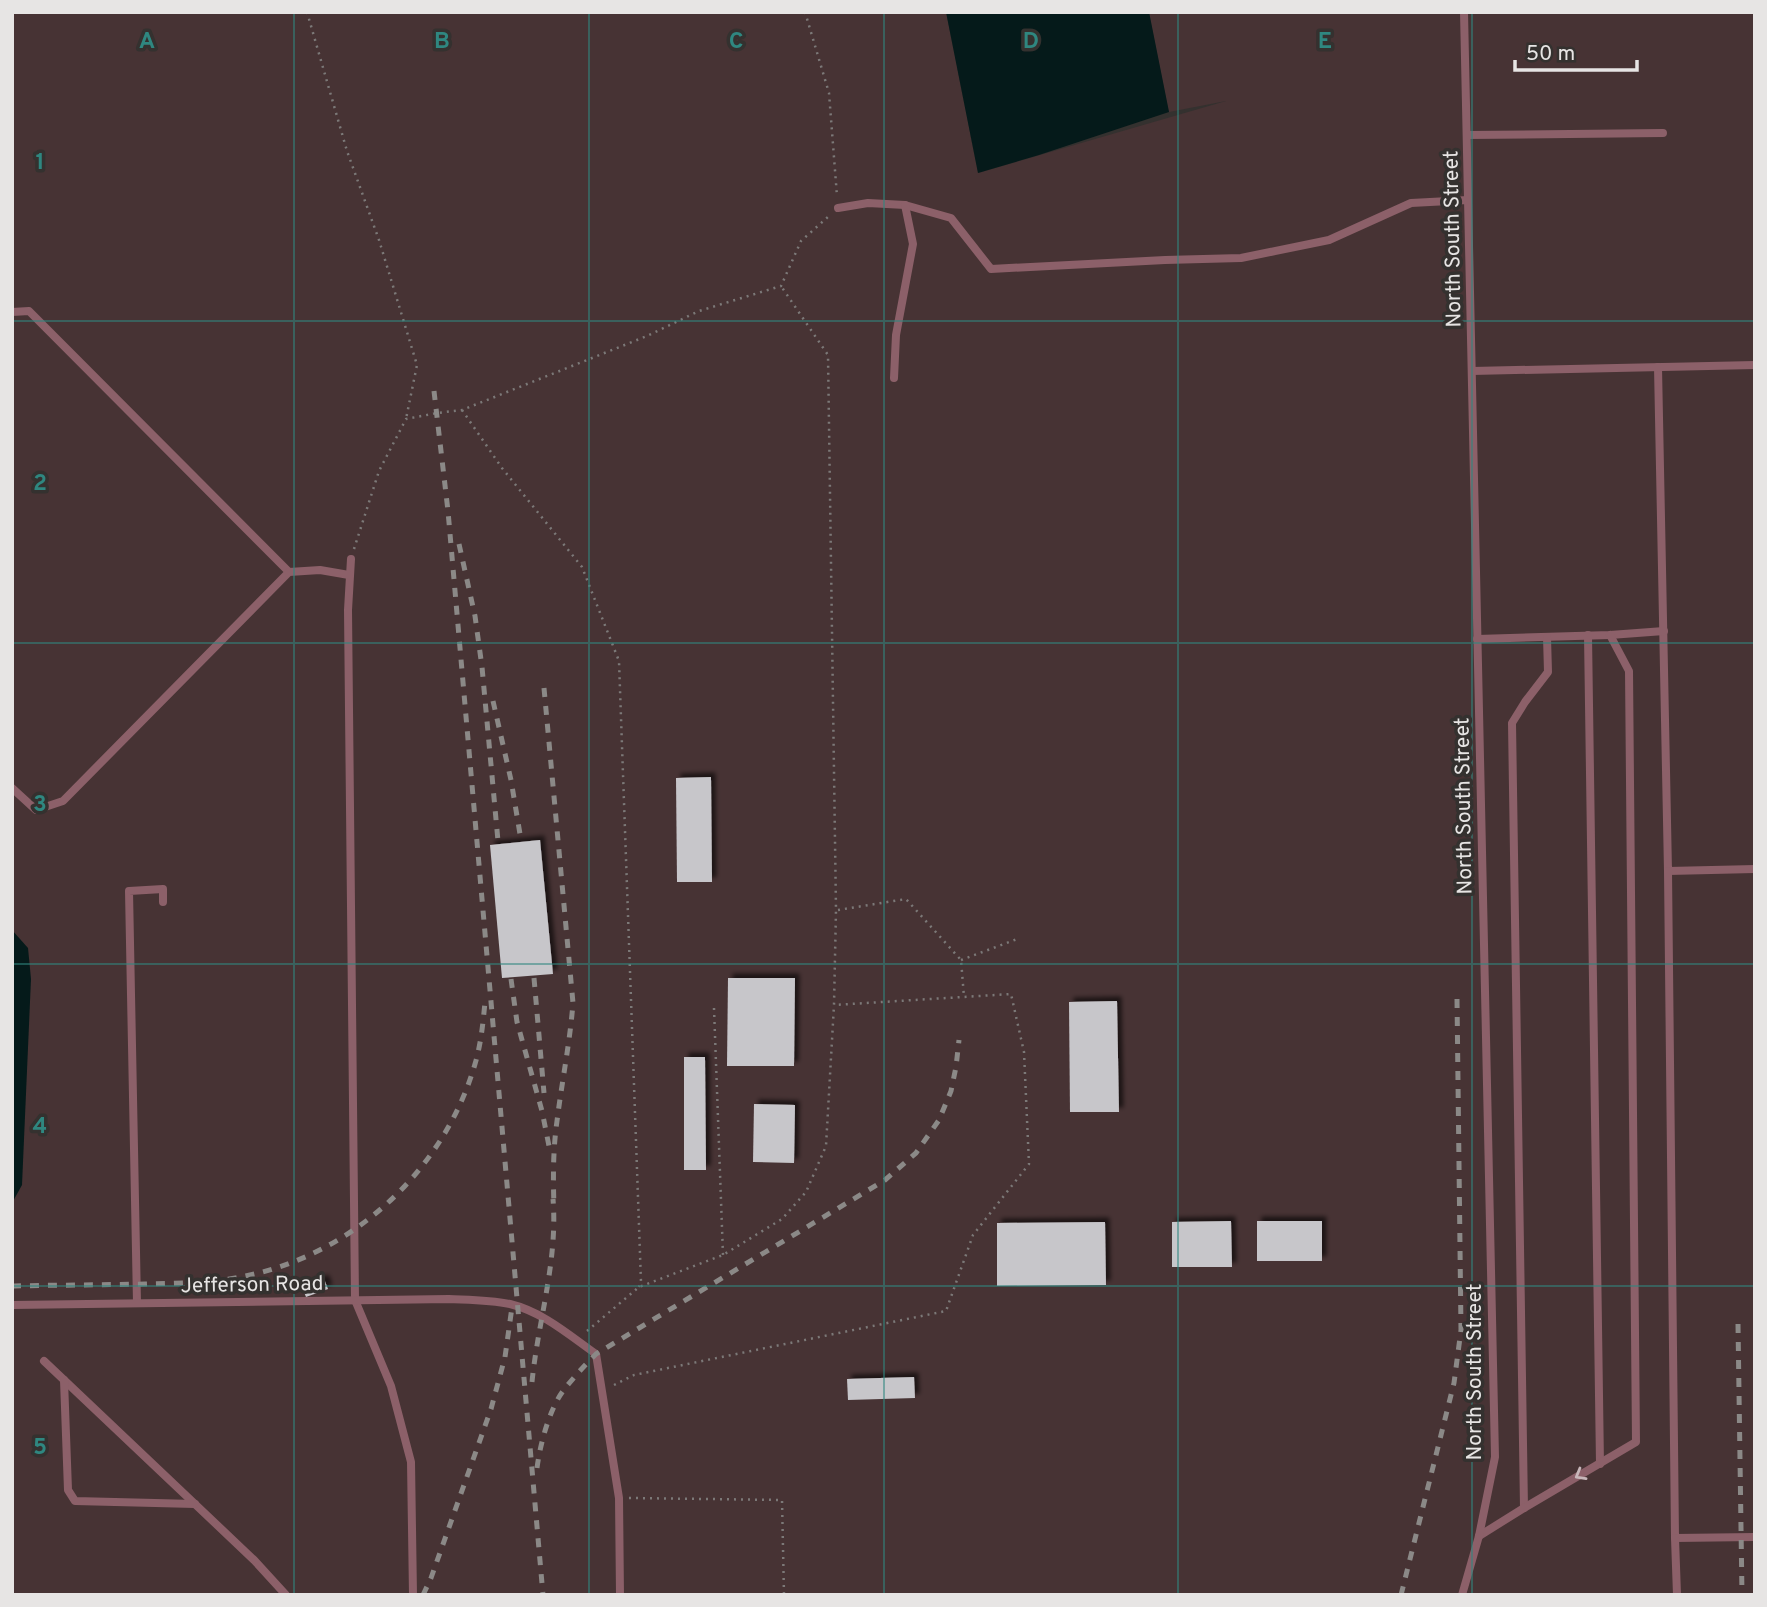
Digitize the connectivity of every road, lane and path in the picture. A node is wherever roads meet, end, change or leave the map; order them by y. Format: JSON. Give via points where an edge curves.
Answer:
{"nodes":[{"id":1,"x":307,"y":12,"type":"edge"},
{"id":2,"x":805,"y":12,"type":"edge"},
{"id":3,"x":1464,"y":12,"type":"edge"},
{"id":4,"x":1663,"y":132,"type":"dead end"},
{"id":5,"x":1467,"y":135,"type":"junction"},
{"id":6,"x":1468,"y":200,"type":"junction"},
{"id":7,"x":905,"y":205,"type":"junction"},
{"id":8,"x":838,"y":208,"type":"junction"},
{"id":9,"x":781,"y":286,"type":"junction"},
{"id":10,"x":12,"y":312,"type":"edge"},
{"id":11,"x":1755,"y":365,"type":"edge"},
{"id":12,"x":1658,"y":367,"type":"junction"},
{"id":13,"x":1472,"y":370,"type":"junction"},
{"id":14,"x":894,"y":378,"type":"dead end"},
{"id":15,"x":462,"y":410,"type":"junction"},
{"id":16,"x":406,"y":419,"type":"junction"},
{"id":17,"x":351,"y":559,"type":"joint"},
{"id":18,"x":289,"y":572,"type":"junction"},
{"id":19,"x":349,"y":575,"type":"junction"},
{"id":20,"x":1664,"y":631,"type":"junction"},
{"id":21,"x":1588,"y":635,"type":"junction"},
{"id":22,"x":1610,"y":635,"type":"junction"},
{"id":23,"x":1547,"y":637,"type":"junction"},
{"id":24,"x":1477,"y":639,"type":"junction"},
{"id":25,"x":12,"y":788,"type":"edge"},
{"id":26,"x":1755,"y":869,"type":"edge"},
{"id":27,"x":1668,"y":871,"type":"junction"},
{"id":28,"x":163,"y":902,"type":"dead end"},
{"id":29,"x":836,"y":910,"type":"junction"},
{"id":30,"x":1020,"y":938,"type":"dead end"},
{"id":31,"x":961,"y":960,"type":"junction"},
{"id":32,"x":964,"y":997,"type":"junction"},
{"id":33,"x":834,"y":1005,"type":"junction"},
{"id":34,"x":714,"y":1008,"type":"dead end"},
{"id":35,"x":723,"y":1255,"type":"junction"},
{"id":36,"x":639,"y":1287,"type":"junction"},
{"id":37,"x":355,"y":1300,"type":"junction"},
{"id":38,"x":137,"y":1303,"type":"junction"},
{"id":39,"x":12,"y":1305,"type":"edge"},
{"id":40,"x":576,"y":1340,"type":"junction"},
{"id":41,"x":44,"y":1361,"type":"dead end"},
{"id":42,"x":64,"y":1380,"type":"junction"},
{"id":43,"x":602,"y":1391,"type":"junction"},
{"id":44,"x":1600,"y":1464,"type":"junction"},
{"id":45,"x":619,"y":1498,"type":"junction"},
{"id":46,"x":195,"y":1504,"type":"junction"},
{"id":47,"x":1524,"y":1508,"type":"junction"},
{"id":48,"x":1479,"y":1536,"type":"junction"},
{"id":49,"x":1755,"y":1537,"type":"edge"},
{"id":50,"x":1675,"y":1538,"type":"junction"},
{"id":51,"x":286,"y":1595,"type":"edge"},
{"id":52,"x":413,"y":1595,"type":"edge"},
{"id":53,"x":620,"y":1595,"type":"edge"},
{"id":54,"x":784,"y":1595,"type":"edge"},
{"id":55,"x":1462,"y":1595,"type":"edge"},
{"id":56,"x":1677,"y":1595,"type":"edge"}],
"edges":[{"from":1,"to":16,"type":"path","via":[[417,365]]},
{"from":2,"to":8,"type":"path","via":[[829,93]]},
{"from":3,"to":5,"type":"lane","name":"North South Street"},
{"from":4,"to":5,"type":"lane"},
{"from":5,"to":6,"type":"lane","name":"North South Street"},
{"from":6,"to":7,"type":"lane","via":[[1411,203],[1329,240],[1241,258],[991,269],[951,218]]},
{"from":6,"to":13,"type":"lane","name":"North South Street"},
{"from":7,"to":8,"type":"lane","via":[[868,203]]},
{"from":7,"to":14,"type":"lane","via":[[912,244],[895,335]]},
{"from":8,"to":9,"type":"path","via":[[801,241]]},
{"from":9,"to":15,"type":"path","via":[[699,311]]},
{"from":9,"to":29,"type":"path","via":[[828,355]]},
{"from":10,"to":18,"type":"lane","via":[[29,311]]},
{"from":11,"to":12,"type":"lane"},
{"from":12,"to":13,"type":"lane"},
{"from":12,"to":20,"type":"lane"},
{"from":13,"to":24,"type":"lane","name":"North South Street"},
{"from":15,"to":16,"type":"path"},
{"from":15,"to":36,"type":"path","via":[[582,567],[619,661]]},
{"from":16,"to":17,"type":"path","via":[[379,471]]},
{"from":17,"to":19,"type":"lane"},
{"from":18,"to":19,"type":"lane","via":[[320,570]]},
{"from":18,"to":25,"type":"lane","via":[[62,801],[36,810]]},
{"from":19,"to":37,"type":"lane"},
{"from":20,"to":22,"type":"lane"},
{"from":20,"to":27,"type":"lane"},
{"from":21,"to":22,"type":"lane"},
{"from":21,"to":23,"type":"lane"},
{"from":21,"to":44,"type":"lane"},
{"from":22,"to":44,"type":"lane","via":[[1629,671],[1636,1442]]},
{"from":23,"to":24,"type":"lane"},
{"from":23,"to":47,"type":"lane","via":[[1548,672],[1512,723]]},
{"from":24,"to":48,"type":"lane","name":"North South Street","via":[[1495,1457]]},
{"from":26,"to":27,"type":"lane"},
{"from":27,"to":50,"type":"lane"},
{"from":28,"to":38,"type":"lane","via":[[163,889],[129,891]]},
{"from":29,"to":31,"type":"path","via":[[906,899]]},
{"from":29,"to":33,"type":"path"},
{"from":30,"to":31,"type":"path"},
{"from":31,"to":32,"type":"path"},
{"from":32,"to":33,"type":"path"},
{"from":32,"to":43,"type":"path","via":[[1011,994],[1024,1052],[1029,1164],[973,1234],[946,1311],[634,1375]]},
{"from":33,"to":35,"type":"path","via":[[826,1146],[806,1192],[782,1219]]},
{"from":34,"to":35,"type":"path"},
{"from":35,"to":36,"type":"path"},
{"from":36,"to":40,"type":"path"},
{"from":37,"to":38,"type":"lane","name":"Jefferson Road"},
{"from":37,"to":40,"type":"lane","name":"Jefferson Road","via":[[492,1301],[542,1317]]},
{"from":37,"to":52,"type":"lane","via":[[391,1385],[411,1462]]},
{"from":38,"to":39,"type":"lane","name":"Jefferson Road"},
{"from":40,"to":43,"type":"lane","name":"Jefferson Road","via":[[596,1354]]},
{"from":41,"to":42,"type":"lane"},
{"from":42,"to":46,"type":"lane"},
{"from":42,"to":46,"type":"lane","via":[[68,1490],[75,1501]]},
{"from":43,"to":45,"type":"lane"},
{"from":44,"to":47,"type":"lane","one_way":true},
{"from":45,"to":53,"type":"lane"},
{"from":45,"to":54,"type":"path","via":[[782,1500]]},
{"from":46,"to":51,"type":"lane"},
{"from":47,"to":48,"type":"lane"},
{"from":48,"to":55,"type":"lane","name":"North South Street"},
{"from":49,"to":50,"type":"lane"},
{"from":50,"to":56,"type":"lane"}]}
